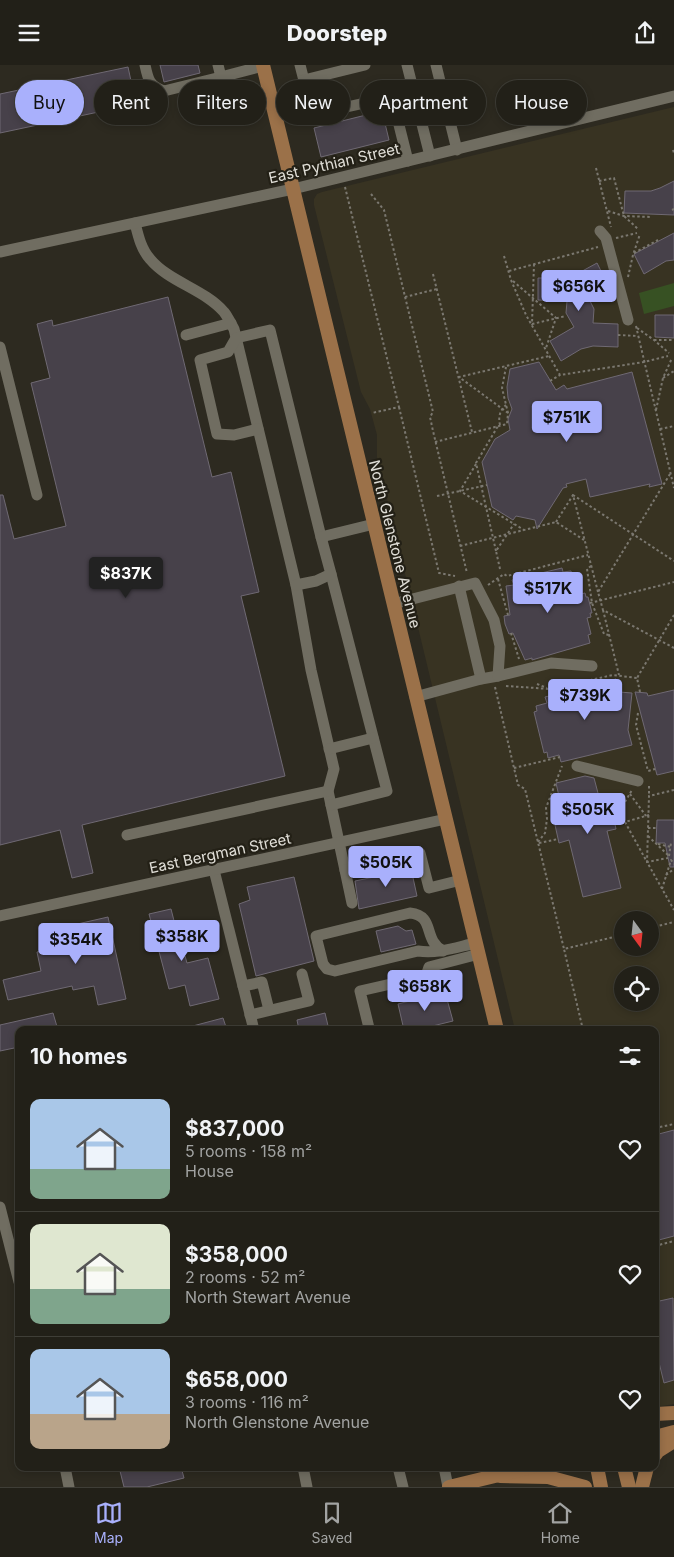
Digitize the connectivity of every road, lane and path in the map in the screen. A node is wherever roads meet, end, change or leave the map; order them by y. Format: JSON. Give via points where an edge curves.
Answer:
{"nodes":[{"id":1,"x":145,"y":65,"type":"edge"},
{"id":2,"x":218,"y":65,"type":"edge"},
{"id":3,"x":263,"y":65,"type":"edge"},
{"id":4,"x":300,"y":65,"type":"edge"},
{"id":5,"x":365,"y":65,"type":"edge"},
{"id":6,"x":407,"y":65,"type":"edge"},
{"id":7,"x":436,"y":65,"type":"edge"},
{"id":8,"x":221,"y":77,"type":"junction"},
{"id":9,"x":304,"y":80,"type":"joint"},
{"id":10,"x":674,"y":96,"type":"edge"},
{"id":11,"x":350,"y":106,"type":"edge"},
{"id":12,"x":275,"y":117,"type":"joint"},
{"id":13,"x":457,"y":149,"type":"junction"},
{"id":14,"x":430,"y":156,"type":"junction"},
{"id":15,"x":408,"y":161,"type":"junction"},
{"id":16,"x":599,"y":181,"type":"dead end"},
{"id":17,"x":345,"y":187,"type":"dead end"},
{"id":18,"x":293,"y":189,"type":"junction"},
{"id":19,"x":371,"y":194,"type":"dead end"},
{"id":20,"x":607,"y":211,"type":"dead end"},
{"id":21,"x":624,"y":216,"type":"junction"},
{"id":22,"x":652,"y":217,"type":"dead end"},
{"id":23,"x":135,"y":223,"type":"junction"},
{"id":24,"x":638,"y":229,"type":"dead end"},
{"id":25,"x":600,"y":231,"type":"dead end"},
{"id":26,"x":637,"y":233,"type":"dead end"},
{"id":27,"x":640,"y":234,"type":"dead end"},
{"id":28,"x":658,"y":240,"type":"dead end"},
{"id":29,"x":611,"y":242,"type":"junction"},
{"id":30,"x":0,"y":252,"type":"edge"},
{"id":31,"x":634,"y":253,"type":"junction"},
{"id":32,"x":504,"y":256,"type":"dead end"},
{"id":33,"x":534,"y":264,"type":"junction"},
{"id":34,"x":509,"y":271,"type":"junction"},
{"id":35,"x":433,"y":274,"type":"dead end"},
{"id":36,"x":511,"y":279,"type":"junction"},
{"id":37,"x":628,"y":279,"type":"dead end"},
{"id":38,"x":437,"y":289,"type":"junction"},
{"id":39,"x":405,"y":297,"type":"junction"},
{"id":40,"x":533,"y":298,"type":"junction"},
{"id":41,"x":566,"y":316,"type":"dead end"},
{"id":42,"x":556,"y":318,"type":"junction"},
{"id":43,"x":628,"y":320,"type":"dead end"},
{"id":44,"x":231,"y":323,"type":"junction"},
{"id":45,"x":532,"y":324,"type":"junction"},
{"id":46,"x":637,"y":329,"type":"dead end"},
{"id":47,"x":186,"y":335,"type":"dead end"},
{"id":48,"x":618,"y":335,"type":"dead end"},
{"id":49,"x":638,"y":336,"type":"dead end"},
{"id":50,"x":236,"y":338,"type":"junction"},
{"id":51,"x":654,"y":340,"type":"junction"},
{"id":52,"x":674,"y":340,"type":"edge"},
{"id":53,"x":0,"y":347,"type":"edge"},
{"id":54,"x":546,"y":349,"type":"junction"},
{"id":55,"x":670,"y":353,"type":"dead end"},
{"id":56,"x":549,"y":356,"type":"junction"},
{"id":57,"x":668,"y":356,"type":"dead end"},
{"id":58,"x":672,"y":358,"type":"dead end"},
{"id":59,"x":506,"y":366,"type":"junction"},
{"id":60,"x":674,"y":371,"type":"edge"},
{"id":61,"x":560,"y":375,"type":"junction"},
{"id":62,"x":459,"y":377,"type":"junction"},
{"id":63,"x":663,"y":378,"type":"junction"},
{"id":64,"x":550,"y":381,"type":"dead end"},
{"id":65,"x":506,"y":405,"type":"junction"},
{"id":66,"x":399,"y":407,"type":"junction"},
{"id":67,"x":502,"y":409,"type":"junction"},
{"id":68,"x":656,"y":411,"type":"dead end"},
{"id":69,"x":372,"y":413,"type":"dead end"},
{"id":70,"x":508,"y":413,"type":"junction"},
{"id":71,"x":499,"y":426,"type":"junction"},
{"id":72,"x":674,"y":426,"type":"edge"},
{"id":73,"x":258,"y":429,"type":"junction"},
{"id":74,"x":660,"y":429,"type":"dead end"},
{"id":75,"x":472,"y":432,"type":"junction"},
{"id":76,"x":435,"y":442,"type":"junction"},
{"id":77,"x":476,"y":463,"type":"junction"},
{"id":78,"x":670,"y":474,"type":"dead end"},
{"id":79,"x":487,"y":485,"type":"dead end"},
{"id":80,"x":481,"y":486,"type":"junction"},
{"id":81,"x":460,"y":491,"type":"junction"},
{"id":82,"x":448,"y":493,"type":"junction"},
{"id":83,"x":37,"y":495,"type":"dead end"},
{"id":84,"x":573,"y":495,"type":"junction"},
{"id":85,"x":437,"y":496,"type":"dead end"},
{"id":86,"x":486,"y":507,"type":"junction"},
{"id":87,"x":556,"y":522,"type":"junction"},
{"id":88,"x":374,"y":524,"type":"junction"},
{"id":89,"x":514,"y":524,"type":"junction"},
{"id":90,"x":524,"y":530,"type":"junction"},
{"id":91,"x":507,"y":534,"type":"junction"},
{"id":92,"x":633,"y":534,"type":"junction"},
{"id":93,"x":321,"y":537,"type":"junction"},
{"id":94,"x":493,"y":538,"type":"junction"},
{"id":95,"x":584,"y":540,"type":"junction"},
{"id":96,"x":460,"y":546,"type":"junction"},
{"id":97,"x":496,"y":551,"type":"junction"},
{"id":98,"x":588,"y":555,"type":"junction"},
{"id":99,"x":674,"y":561,"type":"edge"},
{"id":100,"x":591,"y":567,"type":"junction"},
{"id":101,"x":500,"y":569,"type":"dead end"},
{"id":102,"x":331,"y":574,"type":"junction"},
{"id":103,"x":498,"y":579,"type":"junction"},
{"id":104,"x":462,"y":582,"type":"junction"},
{"id":105,"x":674,"y":582,"type":"edge"},
{"id":106,"x":296,"y":585,"type":"junction"},
{"id":107,"x":485,"y":587,"type":"dead end"},
{"id":108,"x":598,"y":592,"type":"junction"},
{"id":109,"x":601,"y":600,"type":"junction"},
{"id":110,"x":591,"y":603,"type":"junction"},
{"id":111,"x":393,"y":604,"type":"junction"},
{"id":112,"x":603,"y":610,"type":"junction"},
{"id":113,"x":508,"y":615,"type":"dead end"},
{"id":114,"x":674,"y":615,"type":"edge"},
{"id":115,"x":512,"y":633,"type":"dead end"},
{"id":116,"x":609,"y":635,"type":"junction"},
{"id":117,"x":659,"y":640,"type":"junction"},
{"id":118,"x":674,"y":648,"type":"edge"},
{"id":119,"x":520,"y":664,"type":"dead end"},
{"id":120,"x":592,"y":666,"type":"dead end"},
{"id":121,"x":498,"y":676,"type":"junction"},
{"id":122,"x":619,"y":676,"type":"junction"},
{"id":123,"x":637,"y":678,"type":"junction"},
{"id":124,"x":481,"y":679,"type":"junction"},
{"id":125,"x":537,"y":685,"type":"dead end"},
{"id":126,"x":550,"y":689,"type":"junction"},
{"id":127,"x":640,"y":692,"type":"dead end"},
{"id":128,"x":415,"y":697,"type":"junction"},
{"id":129,"x":638,"y":713,"type":"dead end"},
{"id":130,"x":373,"y":738,"type":"junction"},
{"id":131,"x":329,"y":749,"type":"junction"},
{"id":132,"x":560,"y":757,"type":"dead end"},
{"id":133,"x":562,"y":765,"type":"dead end"},
{"id":134,"x":577,"y":766,"type":"dead end"},
{"id":135,"x":514,"y":769,"type":"junction"},
{"id":136,"x":655,"y":769,"type":"dead end"},
{"id":137,"x":648,"y":771,"type":"junction"},
{"id":138,"x":638,"y":781,"type":"junction"},
{"id":139,"x":674,"y":790,"type":"edge"},
{"id":140,"x":328,"y":791,"type":"junction"},
{"id":141,"x":630,"y":793,"type":"junction"},
{"id":142,"x":331,"y":805,"type":"junction"},
{"id":143,"x":648,"y":816,"type":"junction"},
{"id":144,"x":446,"y":819,"type":"junction"},
{"id":145,"x":625,"y":821,"type":"junction"},
{"id":146,"x":648,"y":828,"type":"junction"},
{"id":147,"x":656,"y":828,"type":"dead end"},
{"id":148,"x":127,"y":835,"type":"dead end"},
{"id":149,"x":648,"y":835,"type":"junction"},
{"id":150,"x":558,"y":839,"type":"dead end"},
{"id":151,"x":339,"y":843,"type":"junction"},
{"id":152,"x":538,"y":843,"type":"junction"},
{"id":153,"x":671,"y":843,"type":"dead end"},
{"id":154,"x":657,"y":844,"type":"junction"},
{"id":155,"x":671,"y":847,"type":"junction"},
{"id":156,"x":668,"y":858,"type":"dead end"},
{"id":157,"x":647,"y":862,"type":"junction"},
{"id":158,"x":674,"y":865,"type":"edge"},
{"id":159,"x":345,"y":869,"type":"junction"},
{"id":160,"x":674,"y":869,"type":"edge"},
{"id":161,"x":214,"y":870,"type":"junction"},
{"id":162,"x":666,"y":875,"type":"junction"},
{"id":163,"x":461,"y":880,"type":"junction"},
{"id":164,"x":662,"y":889,"type":"junction"},
{"id":165,"x":352,"y":903,"type":"dead end"},
{"id":166,"x":674,"y":910,"type":"edge"},
{"id":167,"x":0,"y":916,"type":"edge"},
{"id":168,"x":674,"y":922,"type":"edge"},
{"id":169,"x":659,"y":926,"type":"edge"},
{"id":170,"x":614,"y":937,"type":"edge"},
{"id":171,"x":478,"y":949,"type":"junction"},
{"id":172,"x":564,"y":949,"type":"junction"},
{"id":173,"x":443,"y":951,"type":"junction"},
{"id":174,"x":302,"y":974,"type":"dead end"},
{"id":175,"x":243,"y":986,"type":"junction"},
{"id":176,"x":270,"y":1010,"type":"junction"},
{"id":177,"x":250,"y":1015,"type":"junction"},
{"id":178,"x":253,"y":1026,"type":"edge"},
{"id":179,"x":369,"y":1026,"type":"edge"},
{"id":180,"x":496,"y":1026,"type":"edge"},
{"id":181,"x":582,"y":1026,"type":"edge"},
{"id":182,"x":674,"y":1124,"type":"edge"},
{"id":183,"x":659,"y":1127,"type":"edge"},
{"id":184,"x":0,"y":1207,"type":"edge"},
{"id":185,"x":674,"y":1241,"type":"edge"},
{"id":186,"x":659,"y":1245,"type":"edge"},
{"id":187,"x":15,"y":1254,"type":"edge"},
{"id":188,"x":674,"y":1413,"type":"edge"},
{"id":189,"x":659,"y":1414,"type":"edge"},
{"id":190,"x":674,"y":1432,"type":"edge"},
{"id":191,"x":659,"y":1436,"type":"edge"},
{"id":192,"x":674,"y":1441,"type":"edge"},
{"id":193,"x":659,"y":1450,"type":"edge"},
{"id":194,"x":65,"y":1471,"type":"edge"},
{"id":195,"x":304,"y":1471,"type":"edge"},
{"id":196,"x":399,"y":1471,"type":"edge"},
{"id":197,"x":445,"y":1471,"type":"edge"},
{"id":198,"x":514,"y":1471,"type":"edge"},
{"id":199,"x":598,"y":1471,"type":"edge"},
{"id":200,"x":625,"y":1471,"type":"edge"},
{"id":201,"x":646,"y":1471,"type":"edge"},
{"id":202,"x":494,"y":1477,"type":"edge"},
{"id":203,"x":69,"y":1487,"type":"edge"},
{"id":204,"x":307,"y":1487,"type":"edge"},
{"id":205,"x":403,"y":1487,"type":"edge"},
{"id":206,"x":449,"y":1487,"type":"edge"},
{"id":207,"x":585,"y":1487,"type":"edge"},
{"id":208,"x":602,"y":1487,"type":"edge"},
{"id":209,"x":629,"y":1487,"type":"edge"},
{"id":210,"x":642,"y":1487,"type":"edge"}],
"edges":[{"from":1,"to":8,"type":"street","via":[[154,88],[164,91]]},
{"from":2,"to":8,"type":"street"},
{"from":3,"to":8,"type":"street"},
{"from":3,"to":12,"type":"main road","name":"North Glenstone Avenue"},
{"from":4,"to":9,"type":"street"},
{"from":5,"to":9,"type":"street"},
{"from":6,"to":14,"type":"street"},
{"from":7,"to":13,"type":"street"},
{"from":10,"to":13,"type":"street","name":"East Pythian Street"},
{"from":11,"to":15,"type":"street","via":[[392,97]]},
{"from":12,"to":18,"type":"main road","name":"North Glenstone Avenue"},
{"from":13,"to":14,"type":"street","name":"East Pythian Street"},
{"from":14,"to":15,"type":"street","name":"East Pythian Street"},
{"from":15,"to":18,"type":"street","name":"East Pythian Street"},
{"from":16,"to":21,"type":"path","via":[[614,178]]},
{"from":17,"to":66,"type":"path"},
{"from":18,"to":23,"type":"street","name":"East Pythian Street"},
{"from":18,"to":88,"type":"main road","name":"North Glenstone Avenue"},
{"from":19,"to":39,"type":"path","via":[[384,210]]},
{"from":20,"to":21,"type":"path"},
{"from":21,"to":22,"type":"path"},
{"from":21,"to":24,"type":"path"},
{"from":23,"to":30,"type":"street","name":"East Pythian Street"},
{"from":23,"to":44,"type":"street","via":[[148,257],[157,267],[225,312]]},
{"from":25,"to":29,"type":"street"},
{"from":26,"to":29,"type":"path"},
{"from":27,"to":31,"type":"path"},
{"from":28,"to":31,"type":"path"},
{"from":29,"to":33,"type":"path"},
{"from":29,"to":43,"type":"street"},
{"from":31,"to":37,"type":"path"},
{"from":32,"to":34,"type":"path"},
{"from":33,"to":34,"type":"path"},
{"from":33,"to":40,"type":"path"},
{"from":34,"to":36,"type":"path"},
{"from":35,"to":38,"type":"path"},
{"from":36,"to":40,"type":"path"},
{"from":36,"to":45,"type":"path"},
{"from":38,"to":39,"type":"path"},
{"from":38,"to":62,"type":"path"},
{"from":39,"to":76,"type":"path","via":[[433,412],[430,417]]},
{"from":40,"to":42,"type":"path"},
{"from":40,"to":45,"type":"path"},
{"from":41,"to":42,"type":"path"},
{"from":42,"to":45,"type":"path"},
{"from":42,"to":54,"type":"path"},
{"from":44,"to":47,"type":"street"},
{"from":44,"to":50,"type":"street"},
{"from":45,"to":54,"type":"path"},
{"from":46,"to":51,"type":"path"},
{"from":48,"to":49,"type":"path"},
{"from":50,"to":73,"type":"street"},
{"from":50,"to":73,"type":"street","via":[[228,352],[200,359],[218,434],[234,435]]},
{"from":50,"to":93,"type":"street","via":[[270,330]]},
{"from":51,"to":52,"type":"path"},
{"from":51,"to":55,"type":"path"},
{"from":53,"to":83,"type":"street"},
{"from":54,"to":56,"type":"path"},
{"from":56,"to":59,"type":"path"},
{"from":56,"to":61,"type":"path"},
{"from":57,"to":61,"type":"path"},
{"from":58,"to":63,"type":"path"},
{"from":59,"to":62,"type":"path"},
{"from":59,"to":65,"type":"path","via":[[502,388]]},
{"from":60,"to":63,"type":"path"},
{"from":61,"to":64,"type":"path"},
{"from":62,"to":67,"type":"path"},
{"from":62,"to":75,"type":"path"},
{"from":63,"to":68,"type":"path"},
{"from":65,"to":67,"type":"path"},
{"from":65,"to":70,"type":"path"},
{"from":66,"to":69,"type":"path"},
{"from":66,"to":104,"type":"path","via":[[439,573]]},
{"from":67,"to":70,"type":"path"},
{"from":67,"to":71,"type":"path"},
{"from":70,"to":71,"type":"path","via":[[507,424]]},
{"from":71,"to":75,"type":"path"},
{"from":71,"to":77,"type":"path"},
{"from":72,"to":74,"type":"path"},
{"from":73,"to":106,"type":"street"},
{"from":75,"to":76,"type":"path"},
{"from":76,"to":82,"type":"path"},
{"from":77,"to":80,"type":"path"},
{"from":77,"to":81,"type":"path"},
{"from":78,"to":92,"type":"path"},
{"from":79,"to":80,"type":"path"},
{"from":80,"to":81,"type":"path"},
{"from":80,"to":86,"type":"path"},
{"from":81,"to":82,"type":"path"},
{"from":81,"to":86,"type":"path"},
{"from":82,"to":85,"type":"path"},
{"from":82,"to":96,"type":"path"},
{"from":84,"to":87,"type":"path"},
{"from":84,"to":92,"type":"path"},
{"from":84,"to":95,"type":"path"},
{"from":86,"to":89,"type":"path"},
{"from":86,"to":94,"type":"path"},
{"from":87,"to":90,"type":"path"},
{"from":87,"to":95,"type":"path"},
{"from":88,"to":93,"type":"street"},
{"from":88,"to":111,"type":"main road","name":"North Glenstone Avenue"},
{"from":89,"to":90,"type":"path"},
{"from":89,"to":91,"type":"path"},
{"from":90,"to":91,"type":"path"},
{"from":91,"to":94,"type":"path"},
{"from":91,"to":97,"type":"path"},
{"from":92,"to":99,"type":"path"},
{"from":92,"to":108,"type":"path"},
{"from":93,"to":102,"type":"street"},
{"from":94,"to":96,"type":"path"},
{"from":94,"to":97,"type":"path"},
{"from":95,"to":98,"type":"path"},
{"from":96,"to":104,"type":"path"},
{"from":97,"to":101,"type":"path"},
{"from":98,"to":100,"type":"path"},
{"from":98,"to":103,"type":"path","via":[[507,576],[504,574]]},
{"from":100,"to":108,"type":"path"},
{"from":100,"to":110,"type":"path","via":[[587,569]]},
{"from":102,"to":106,"type":"street"},
{"from":102,"to":130,"type":"street"},
{"from":103,"to":107,"type":"path"},
{"from":103,"to":113,"type":"path"},
{"from":104,"to":111,"type":"street"},
{"from":104,"to":121,"type":"street","via":[[476,583],[494,620],[500,646]]},
{"from":104,"to":124,"type":"street"},
{"from":105,"to":109,"type":"path"},
{"from":106,"to":131,"type":"street"},
{"from":108,"to":109,"type":"path"},
{"from":109,"to":110,"type":"path"},
{"from":109,"to":112,"type":"path"},
{"from":110,"to":116,"type":"path","via":[[604,634]]},
{"from":111,"to":128,"type":"main road","name":"North Glenstone Avenue"},
{"from":112,"to":116,"type":"path"},
{"from":112,"to":117,"type":"path"},
{"from":114,"to":117,"type":"path"},
{"from":115,"to":119,"type":"path"},
{"from":116,"to":122,"type":"path"},
{"from":117,"to":118,"type":"path"},
{"from":117,"to":123,"type":"path"},
{"from":120,"to":121,"type":"street","via":[[551,663]]},
{"from":121,"to":124,"type":"street"},
{"from":122,"to":123,"type":"path"},
{"from":122,"to":126,"type":"path"},
{"from":123,"to":127,"type":"path"},
{"from":124,"to":128,"type":"street"},
{"from":125,"to":126,"type":"path"},
{"from":126,"to":135,"type":"path","via":[[494,685]]},
{"from":128,"to":144,"type":"main road","name":"North Glenstone Avenue"},
{"from":129,"to":137,"type":"path","via":[[636,725]]},
{"from":130,"to":131,"type":"street"},
{"from":130,"to":142,"type":"street","via":[[386,791]]},
{"from":131,"to":140,"type":"street","via":[[334,769]]},
{"from":132,"to":135,"type":"path"},
{"from":133,"to":152,"type":"path","via":[[546,808],[544,833]]},
{"from":134,"to":138,"type":"street"},
{"from":135,"to":152,"type":"path","via":[[518,785],[525,789]]},
{"from":136,"to":137,"type":"path"},
{"from":137,"to":138,"type":"path"},
{"from":138,"to":141,"type":"path"},
{"from":139,"to":143,"type":"path","via":[[649,796]]},
{"from":140,"to":142,"type":"street"},
{"from":140,"to":148,"type":"street"},
{"from":141,"to":143,"type":"path"},
{"from":141,"to":145,"type":"path","via":[[615,819],[616,824]]},
{"from":142,"to":151,"type":"street"},
{"from":143,"to":145,"type":"path"},
{"from":143,"to":146,"type":"path"},
{"from":144,"to":151,"type":"street","name":"East Bergman Street"},
{"from":144,"to":163,"type":"main road","name":"North Glenstone Avenue"},
{"from":145,"to":157,"type":"path"},
{"from":146,"to":147,"type":"path"},
{"from":146,"to":149,"type":"path"},
{"from":149,"to":154,"type":"path"},
{"from":149,"to":157,"type":"path"},
{"from":150,"to":152,"type":"path"},
{"from":151,"to":159,"type":"street"},
{"from":151,"to":161,"type":"street","name":"East Bergman Street"},
{"from":152,"to":172,"type":"path"},
{"from":153,"to":155,"type":"path"},
{"from":154,"to":155,"type":"path"},
{"from":154,"to":155,"type":"path","via":[[670,856]]},
{"from":156,"to":157,"type":"path"},
{"from":157,"to":164,"type":"path"},
{"from":158,"to":162,"type":"path","via":[[671,860]]},
{"from":159,"to":163,"type":"street","via":[[420,853],[429,888]]},
{"from":159,"to":165,"type":"street"},
{"from":160,"to":162,"type":"path"},
{"from":161,"to":167,"type":"street","name":"East Bergman Street"},
{"from":161,"to":175,"type":"street"},
{"from":162,"to":164,"type":"path"},
{"from":163,"to":171,"type":"main road","name":"North Glenstone Avenue"},
{"from":164,"to":166,"type":"path"},
{"from":168,"to":169,"type":"path"},
{"from":170,"to":172,"type":"path"},
{"from":171,"to":173,"type":"street"},
{"from":171,"to":179,"type":"street","via":[[429,967],[426,976],[360,991]]},
{"from":171,"to":180,"type":"main road","name":"North Glenstone Avenue"},
{"from":172,"to":181,"type":"path"},
{"from":173,"to":173,"type":"street","via":[[431,940],[424,918],[410,913],[316,936],[323,964],[335,971],[418,951]]},
{"from":174,"to":176,"type":"street","via":[[309,1001]]},
{"from":175,"to":176,"type":"street","via":[[262,982]]},
{"from":175,"to":177,"type":"street"},
{"from":176,"to":177,"type":"street"},
{"from":177,"to":178,"type":"street"},
{"from":182,"to":183,"type":"path"},
{"from":184,"to":187,"type":"street"},
{"from":185,"to":186,"type":"path"},
{"from":188,"to":189,"type":"main road"},
{"from":190,"to":191,"type":"main road"},
{"from":192,"to":193,"type":"main road"},
{"from":194,"to":203,"type":"street"},
{"from":195,"to":204,"type":"street"},
{"from":196,"to":205,"type":"street"},
{"from":197,"to":206,"type":"street"},
{"from":198,"to":202,"type":"main road"},
{"from":199,"to":208,"type":"main road"},
{"from":200,"to":209,"type":"main road"},
{"from":201,"to":210,"type":"main road"},
{"from":202,"to":206,"type":"main road"},
{"from":202,"to":207,"type":"main road","via":[[548,1477]]}]}
